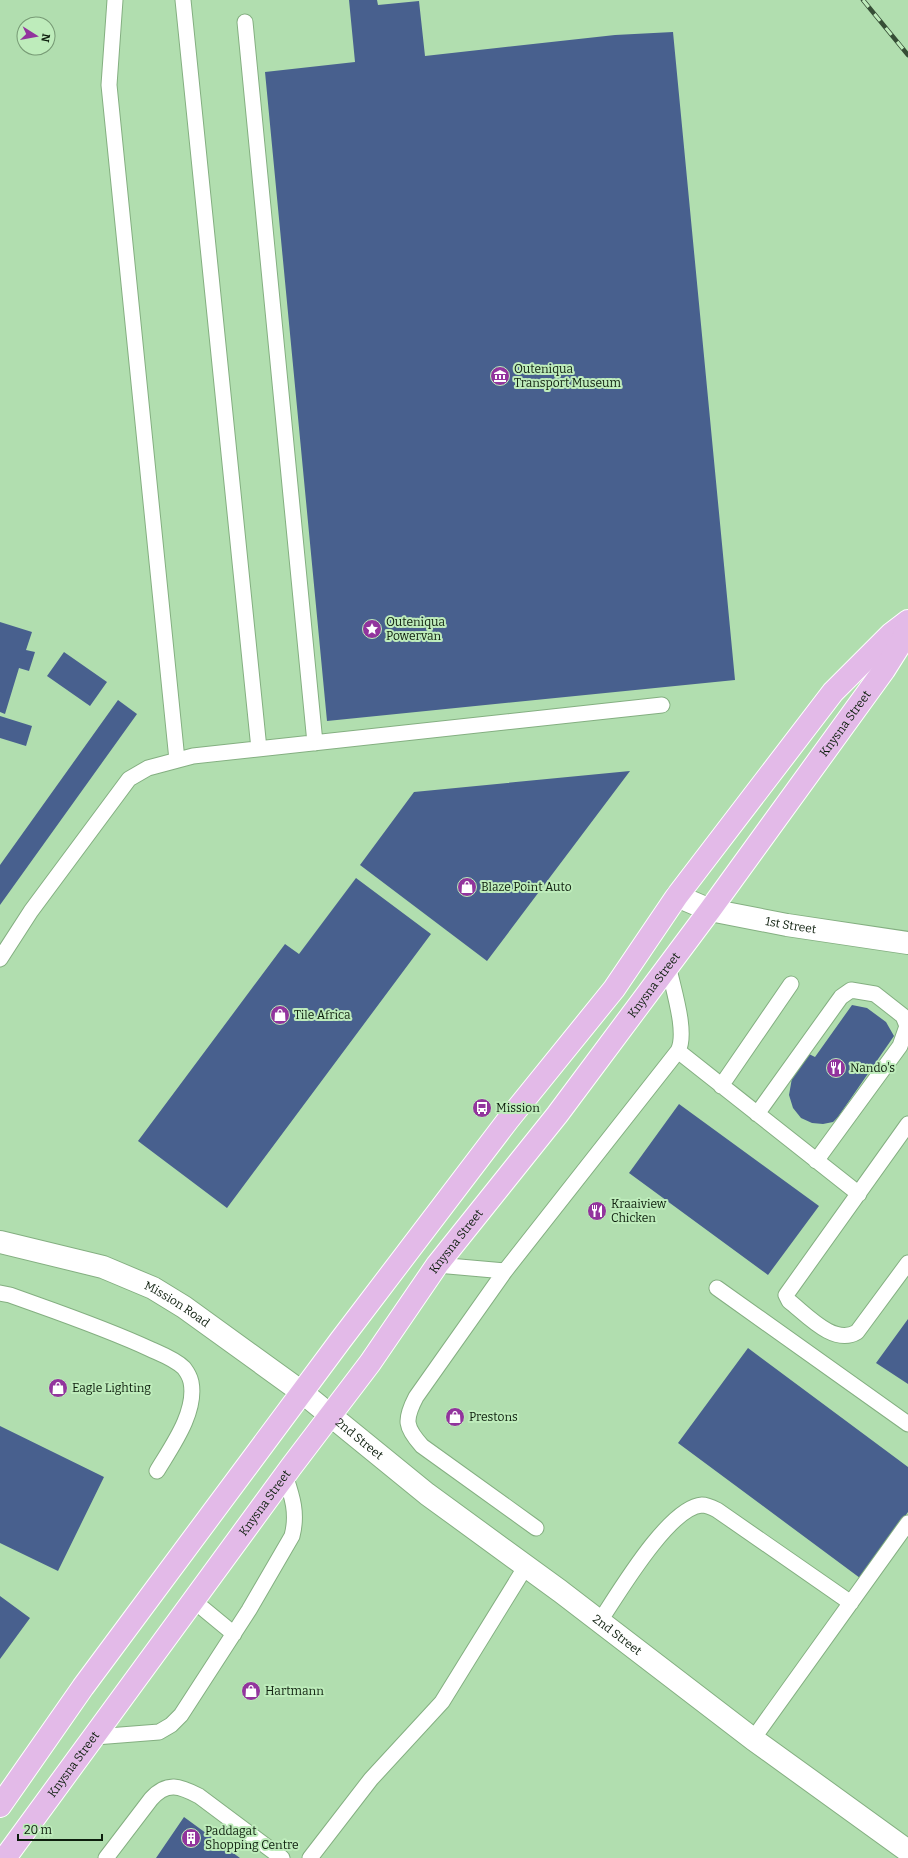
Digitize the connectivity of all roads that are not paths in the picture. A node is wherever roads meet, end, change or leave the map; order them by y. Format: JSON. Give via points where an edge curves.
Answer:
{"nodes":[{"id":1,"x":115,"y":0,"type":"edge"},
{"id":2,"x":183,"y":0,"type":"edge"},
{"id":3,"x":245,"y":22,"type":"dead end"},
{"id":4,"x":908,"y":621,"type":"edge"},
{"id":5,"x":908,"y":626,"type":"edge"},
{"id":6,"x":662,"y":705,"type":"dead end"},
{"id":7,"x":315,"y":742,"type":"junction"},
{"id":8,"x":259,"y":749,"type":"junction"},
{"id":9,"x":177,"y":760,"type":"junction"},
{"id":10,"x":677,"y":896,"type":"junction"},
{"id":11,"x":710,"y":910,"type":"junction"},
{"id":12,"x":908,"y":944,"type":"edge"},
{"id":13,"x":0,"y":959,"type":"edge"},
{"id":14,"x":668,"y":964,"type":"junction"},
{"id":15,"x":791,"y":984,"type":"dead end"},
{"id":16,"x":678,"y":1051,"type":"junction"},
{"id":17,"x":721,"y":1086,"type":"junction"},
{"id":18,"x":757,"y":1114,"type":"junction"},
{"id":19,"x":908,"y":1124,"type":"edge"},
{"id":20,"x":816,"y":1161,"type":"junction"},
{"id":21,"x":859,"y":1194,"type":"junction"},
{"id":22,"x":0,"y":1242,"type":"edge"},
{"id":23,"x":908,"y":1263,"type":"edge"},
{"id":24,"x":437,"y":1265,"type":"junction"},
{"id":25,"x":505,"y":1271,"type":"junction"},
{"id":26,"x":717,"y":1288,"type":"dead end"},
{"id":27,"x":0,"y":1293,"type":"edge"},
{"id":28,"x":303,"y":1393,"type":"junction"},
{"id":29,"x":330,"y":1416,"type":"junction"},
{"id":30,"x":908,"y":1424,"type":"edge"},
{"id":31,"x":157,"y":1471,"type":"dead end"},
{"id":32,"x":285,"y":1475,"type":"junction"},
{"id":33,"x":908,"y":1523,"type":"edge"},
{"id":34,"x":536,"y":1528,"type":"dead end"},
{"id":35,"x":526,"y":1566,"type":"junction"},
{"id":36,"x":194,"y":1601,"type":"junction"},
{"id":37,"x":851,"y":1603,"type":"junction"},
{"id":38,"x":600,"y":1621,"type":"junction"},
{"id":39,"x":234,"y":1634,"type":"junction"},
{"id":40,"x":95,"y":1736,"type":"junction"},
{"id":41,"x":753,"y":1738,"type":"junction"},
{"id":42,"x":0,"y":1806,"type":"edge"},
{"id":43,"x":908,"y":1851,"type":"edge"},
{"id":44,"x":5,"y":1858,"type":"edge"},
{"id":45,"x":106,"y":1858,"type":"edge"},
{"id":46,"x":282,"y":1858,"type":"edge"},
{"id":47,"x":310,"y":1858,"type":"edge"}],
"edges":[{"from":1,"to":9,"type":"lane","via":[[109,85]]},
{"from":2,"to":8,"type":"lane"},
{"from":3,"to":7,"type":"lane"},
{"from":4,"to":10,"type":"highway","name":"Knysna Street","via":[[891,634],[833,692]]},
{"from":5,"to":11,"type":"highway","name":"Knysna Street","via":[[884,670]]},
{"from":6,"to":7,"type":"lane"},
{"from":7,"to":8,"type":"lane"},
{"from":8,"to":9,"type":"lane"},
{"from":9,"to":13,"type":"lane","via":[[148,768],[129,780],[31,911]]},
{"from":10,"to":11,"type":"street","name":"1st Street"},
{"from":10,"to":28,"type":"highway","name":"Knysna Street","via":[[614,989],[508,1120]]},
{"from":11,"to":12,"type":"street","name":"1st Street"},
{"from":11,"to":14,"type":"highway","name":"Knysna Street"},
{"from":14,"to":16,"type":"lane","via":[[681,1030],[681,1045]]},
{"from":14,"to":24,"type":"highway","name":"Knysna Street","via":[[557,1115]]},
{"from":15,"to":17,"type":"lane"},
{"from":16,"to":17,"type":"lane"},
{"from":16,"to":25,"type":"lane"},
{"from":17,"to":18,"type":"lane"},
{"from":18,"to":20,"type":"lane"},
{"from":18,"to":20,"type":"lane","via":[[841,997],[851,990],[875,994],[903,1016],[907,1026],[900,1046]]},
{"from":19,"to":21,"type":"lane"},
{"from":20,"to":21,"type":"lane"},
{"from":21,"to":23,"type":"lane","via":[[787,1292],[789,1301],[832,1333],[841,1337],[851,1336],[857,1332]]},
{"from":22,"to":28,"type":"street","name":"Mission Road","via":[[97,1265],[147,1285],[184,1307]]},
{"from":24,"to":25,"type":"lane"},
{"from":24,"to":29,"type":"highway","name":"Knysna Street"},
{"from":25,"to":34,"type":"lane","via":[[416,1397],[408,1411],[407,1422],[411,1434],[422,1446]]},
{"from":26,"to":30,"type":"lane"},
{"from":27,"to":31,"type":"lane","via":[[131,1340],[184,1368],[191,1383],[184,1427]]},
{"from":28,"to":29,"type":"street","name":"Mission Road"},
{"from":28,"to":42,"type":"highway","name":"Knysna Street","via":[[83,1687]]},
{"from":29,"to":32,"type":"highway","name":"Knysna Street"},
{"from":29,"to":35,"type":"street","name":"2nd Street","via":[[427,1494]]},
{"from":32,"to":36,"type":"highway","name":"Knysna Street"},
{"from":32,"to":39,"type":"lane","via":[[294,1504],[295,1523],[292,1536]]},
{"from":33,"to":37,"type":"lane"},
{"from":35,"to":38,"type":"street","name":"2nd Street"},
{"from":35,"to":47,"type":"lane","via":[[442,1702],[371,1779]]},
{"from":36,"to":39,"type":"lane"},
{"from":36,"to":40,"type":"highway","name":"Knysna Street"},
{"from":37,"to":38,"type":"lane","via":[[717,1510],[704,1505],[694,1507],[680,1516],[652,1543]]},
{"from":37,"to":41,"type":"lane"},
{"from":38,"to":41,"type":"street","name":"2nd Street"},
{"from":39,"to":40,"type":"lane","via":[[171,1725],[159,1732]]},
{"from":40,"to":44,"type":"highway","name":"Knysna Street"},
{"from":41,"to":43,"type":"street","name":"2nd Street"},
{"from":45,"to":46,"type":"lane","via":[[151,1799],[159,1790],[168,1786],[185,1789],[199,1796]]}]}
